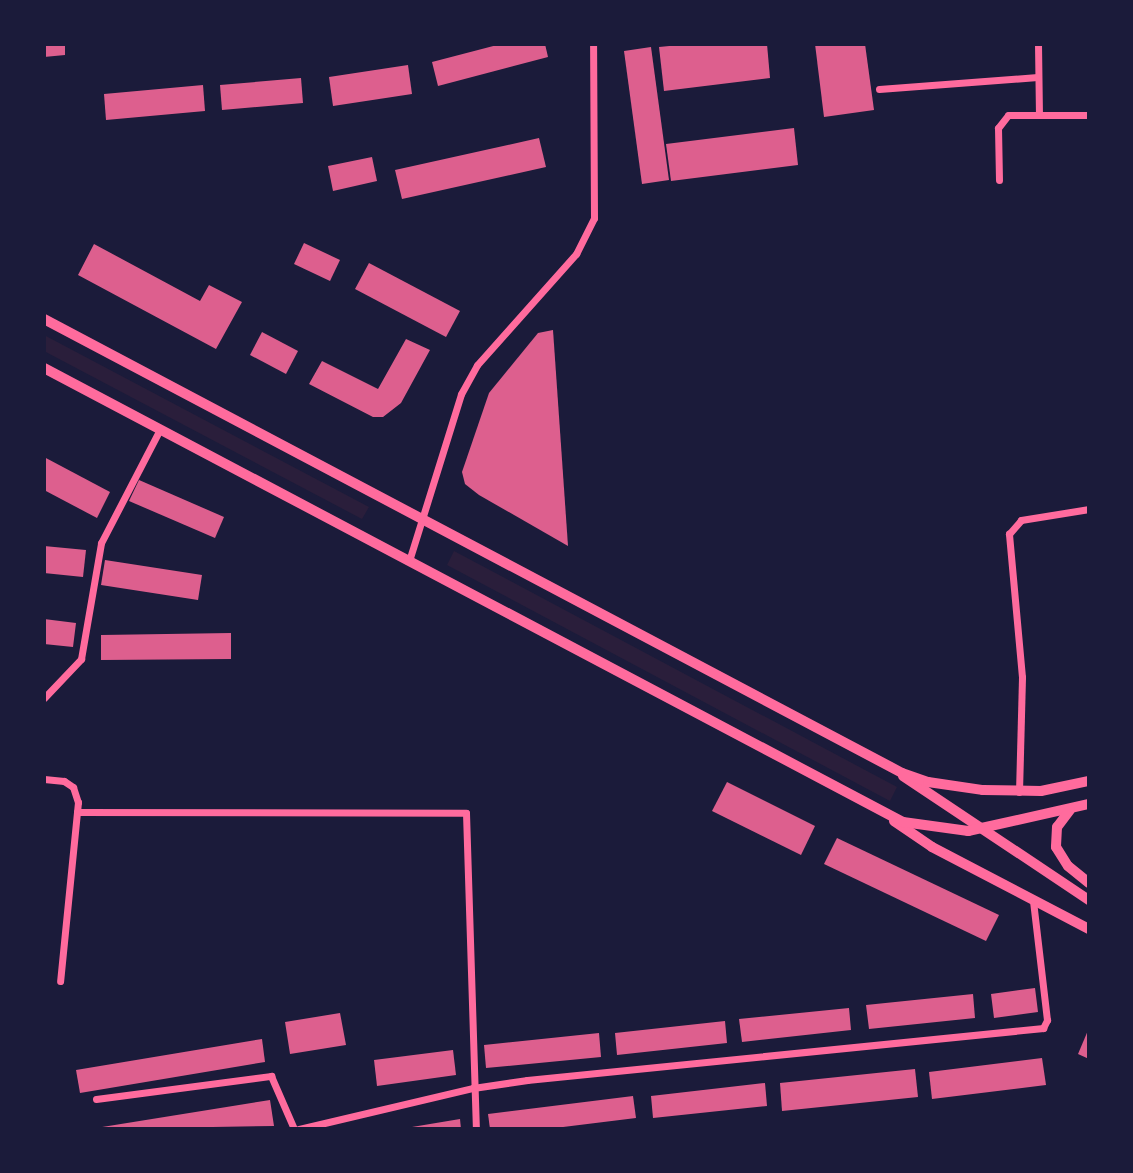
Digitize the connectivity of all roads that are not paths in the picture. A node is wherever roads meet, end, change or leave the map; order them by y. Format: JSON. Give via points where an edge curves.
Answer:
{"nodes":[{"id":1,"x":593,"y":44,"type":"edge"},
{"id":2,"x":1038,"y":44,"type":"edge"},
{"id":3,"x":1038,"y":77,"type":"junction"},
{"id":4,"x":879,"y":89,"type":"dead end"},
{"id":5,"x":1039,"y":115,"type":"junction"},
{"id":6,"x":1089,"y":115,"type":"edge"},
{"id":7,"x":999,"y":180,"type":"dead end"},
{"id":8,"x":44,"y":319,"type":"edge"},
{"id":9,"x":44,"y":368,"type":"edge"},
{"id":10,"x":160,"y":429,"type":"junction"},
{"id":11,"x":1089,"y":509,"type":"edge"},
{"id":12,"x":422,"y":519,"type":"junction"},
{"id":13,"x":410,"y":561,"type":"junction"},
{"id":14,"x":44,"y":698,"type":"edge"},
{"id":15,"x":884,"y":763,"type":"junction"},
{"id":16,"x":44,"y":779,"type":"edge"},
{"id":17,"x":1089,"y":782,"type":"edge"},
{"id":18,"x":1019,"y":792,"type":"junction"},
{"id":19,"x":1089,"y":804,"type":"edge"},
{"id":20,"x":874,"y":806,"type":"junction"},
{"id":21,"x":1076,"y":807,"type":"junction"},
{"id":22,"x":76,"y":812,"type":"junction"},
{"id":23,"x":982,"y":828,"type":"junction"},
{"id":24,"x":1089,"y":883,"type":"edge"},
{"id":25,"x":1033,"y":900,"type":"junction"},
{"id":26,"x":1089,"y":900,"type":"edge"},
{"id":27,"x":1089,"y":929,"type":"edge"},
{"id":28,"x":60,"y":981,"type":"dead end"},
{"id":29,"x":473,"y":1088,"type":"junction"},
{"id":30,"x":96,"y":1099,"type":"dead end"},
{"id":31,"x":334,"y":1119,"type":"junction"},
{"id":32,"x":294,"y":1129,"type":"edge"},
{"id":33,"x":299,"y":1129,"type":"edge"},
{"id":34,"x":337,"y":1129,"type":"edge"},
{"id":35,"x":476,"y":1129,"type":"edge"}],
"edges":[{"from":1,"to":12,"type":"street","via":[[594,218],[576,254],[477,365],[461,394]]},
{"from":2,"to":3,"type":"street"},
{"from":3,"to":4,"type":"street"},
{"from":3,"to":5,"type":"street"},
{"from":5,"to":6,"type":"street"},
{"from":5,"to":7,"type":"street","via":[[1008,115],[998,128]]},
{"from":8,"to":12,"type":"highway"},
{"from":9,"to":10,"type":"highway"},
{"from":10,"to":13,"type":"highway"},
{"from":10,"to":14,"type":"street","via":[[101,543],[81,659]]},
{"from":11,"to":18,"type":"street","via":[[1021,520],[1009,534],[1022,677]]},
{"from":12,"to":13,"type":"street"},
{"from":12,"to":15,"type":"highway"},
{"from":13,"to":20,"type":"highway"},
{"from":15,"to":18,"type":"highway","via":[[928,782]]},
{"from":15,"to":23,"type":"main road"},
{"from":16,"to":22,"type":"street","via":[[64,780],[73,787]]},
{"from":17,"to":18,"type":"highway"},
{"from":19,"to":21,"type":"highway"},
{"from":20,"to":23,"type":"highway","via":[[926,828]]},
{"from":20,"to":25,"type":"main road","via":[[932,847]]},
{"from":21,"to":23,"type":"highway"},
{"from":21,"to":24,"type":"highway","via":[[1061,818],[1056,847],[1068,866]]},
{"from":22,"to":28,"type":"street"},
{"from":22,"to":29,"type":"street","via":[[466,813]]},
{"from":23,"to":26,"type":"main road"},
{"from":25,"to":27,"type":"main road"},
{"from":25,"to":29,"type":"street","via":[[1047,1020],[1043,1028]]},
{"from":29,"to":31,"type":"street"},
{"from":29,"to":35,"type":"street"},
{"from":30,"to":32,"type":"street","via":[[271,1076]]},
{"from":31,"to":33,"type":"street"},
{"from":31,"to":34,"type":"street"}]}
